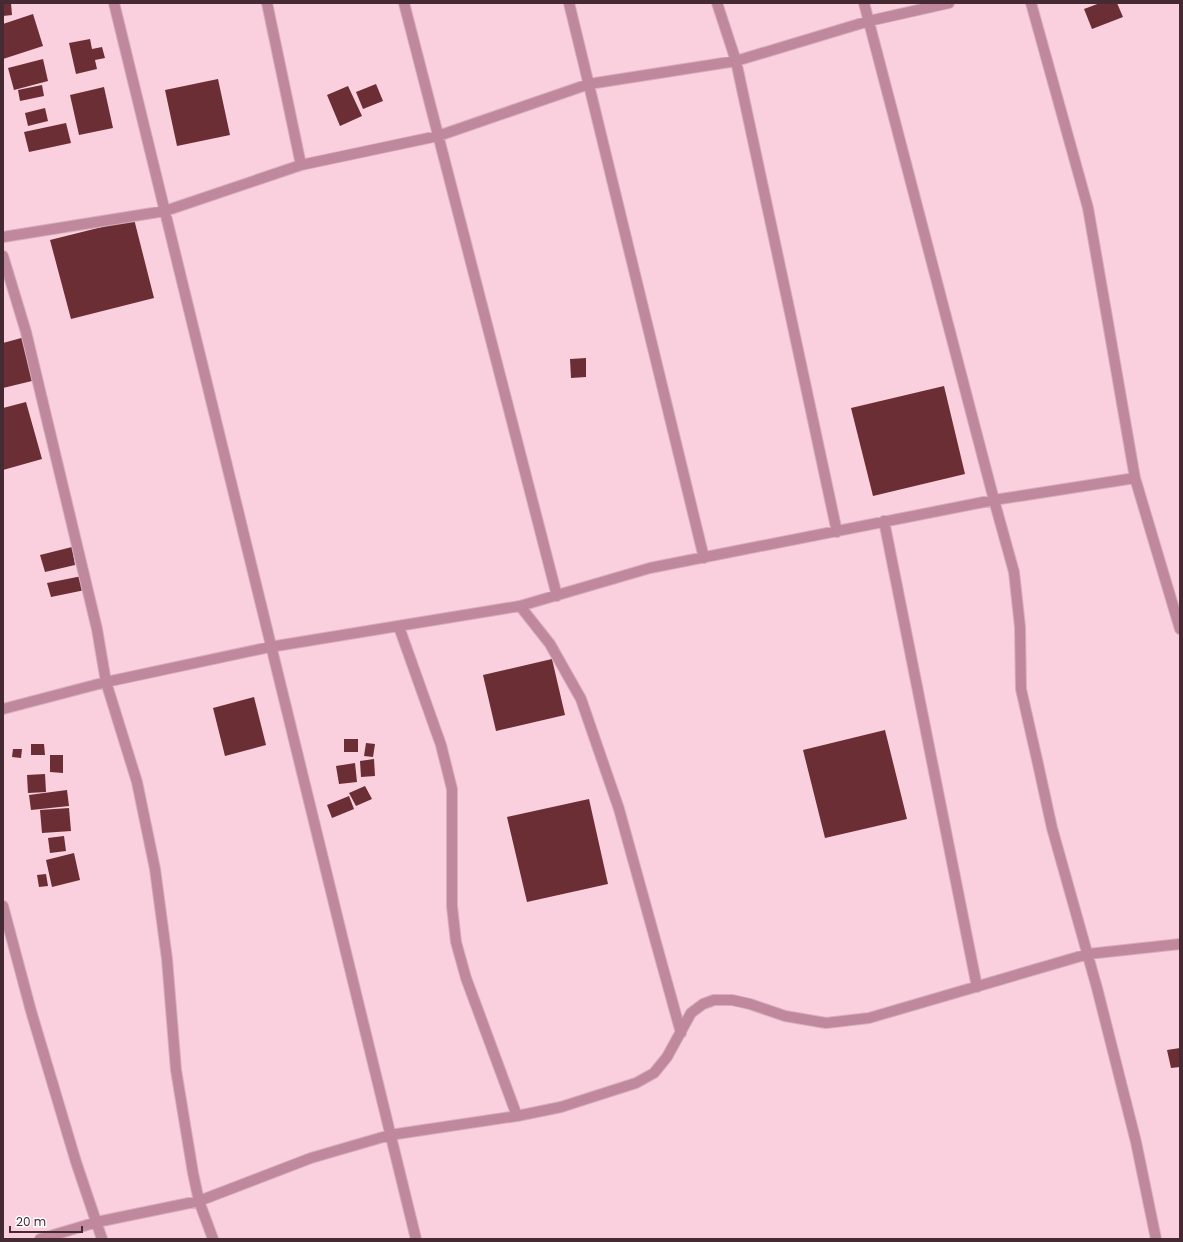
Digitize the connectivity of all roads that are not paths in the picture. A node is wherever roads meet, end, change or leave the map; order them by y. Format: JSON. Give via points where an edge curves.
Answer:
{"nodes":[{"id":1,"x":114,"y":3,"type":"edge"},
{"id":2,"x":268,"y":3,"type":"edge"},
{"id":3,"x":404,"y":3,"type":"edge"},
{"id":4,"x":569,"y":3,"type":"edge"},
{"id":5,"x":717,"y":3,"type":"edge"},
{"id":6,"x":864,"y":3,"type":"edge"},
{"id":7,"x":949,"y":3,"type":"edge"},
{"id":8,"x":1032,"y":3,"type":"edge"},
{"id":9,"x":869,"y":21,"type":"junction"},
{"id":10,"x":736,"y":61,"type":"junction"},
{"id":11,"x":589,"y":84,"type":"junction"},
{"id":12,"x":438,"y":136,"type":"junction"},
{"id":13,"x":301,"y":165,"type":"junction"},
{"id":14,"x":165,"y":211,"type":"junction"},
{"id":15,"x":3,"y":237,"type":"edge"},
{"id":16,"x":3,"y":256,"type":"edge"},
{"id":17,"x":1135,"y":478,"type":"junction"},
{"id":18,"x":994,"y":500,"type":"junction"},
{"id":19,"x":884,"y":521,"type":"junction"},
{"id":20,"x":838,"y":532,"type":"junction"},
{"id":21,"x":704,"y":558,"type":"junction"},
{"id":22,"x":557,"y":596,"type":"junction"},
{"id":23,"x":520,"y":606,"type":"junction"},
{"id":24,"x":399,"y":627,"type":"junction"},
{"id":25,"x":1180,"y":629,"type":"edge"},
{"id":26,"x":270,"y":647,"type":"junction"},
{"id":27,"x":106,"y":682,"type":"junction"},
{"id":28,"x":3,"y":709,"type":"edge"},
{"id":29,"x":3,"y":906,"type":"edge"},
{"id":30,"x":1180,"y":944,"type":"edge"},
{"id":31,"x":1088,"y":954,"type":"junction"},
{"id":32,"x":977,"y":987,"type":"junction"},
{"id":33,"x":681,"y":1033,"type":"junction"},
{"id":34,"x":517,"y":1116,"type":"junction"},
{"id":35,"x":390,"y":1136,"type":"junction"},
{"id":36,"x":199,"y":1201,"type":"junction"},
{"id":37,"x":97,"y":1222,"type":"junction"},
{"id":38,"x":40,"y":1239,"type":"edge"},
{"id":39,"x":102,"y":1239,"type":"edge"},
{"id":40,"x":213,"y":1239,"type":"edge"},
{"id":41,"x":416,"y":1239,"type":"edge"},
{"id":42,"x":1156,"y":1239,"type":"edge"}],
"edges":[{"from":1,"to":14,"type":"street"},
{"from":2,"to":13,"type":"street"},
{"from":3,"to":12,"type":"street"},
{"from":4,"to":11,"type":"street"},
{"from":5,"to":10,"type":"street"},
{"from":6,"to":9,"type":"street"},
{"from":7,"to":9,"type":"street"},
{"from":8,"to":17,"type":"street","via":[[1088,208]]},
{"from":9,"to":10,"type":"street"},
{"from":9,"to":18,"type":"street"},
{"from":10,"to":11,"type":"street"},
{"from":10,"to":20,"type":"street"},
{"from":11,"to":12,"type":"street"},
{"from":11,"to":21,"type":"street"},
{"from":12,"to":13,"type":"street"},
{"from":12,"to":22,"type":"street"},
{"from":13,"to":14,"type":"street"},
{"from":14,"to":15,"type":"street"},
{"from":14,"to":26,"type":"street"},
{"from":16,"to":27,"type":"street","via":[[28,339],[97,629]]},
{"from":17,"to":18,"type":"street"},
{"from":17,"to":25,"type":"street"},
{"from":18,"to":19,"type":"street"},
{"from":18,"to":31,"type":"street","via":[[1014,572],[1020,627],[1021,689],[1052,828]]},
{"from":19,"to":20,"type":"street"},
{"from":19,"to":32,"type":"street"},
{"from":20,"to":21,"type":"street"},
{"from":21,"to":22,"type":"street","via":[[650,568]]},
{"from":22,"to":23,"type":"street"},
{"from":23,"to":24,"type":"street"},
{"from":23,"to":33,"type":"street","via":[[550,644],[581,699],[618,809]]},
{"from":24,"to":26,"type":"street"},
{"from":24,"to":34,"type":"street","via":[[440,745],[452,789],[452,906],[456,942],[466,978]]},
{"from":26,"to":27,"type":"street"},
{"from":26,"to":35,"type":"street"},
{"from":27,"to":28,"type":"street"},
{"from":27,"to":36,"type":"street","via":[[137,782],[155,869],[167,958],[176,1070]]},
{"from":29,"to":37,"type":"street","via":[[31,1011],[76,1162]]},
{"from":30,"to":31,"type":"street"},
{"from":31,"to":32,"type":"street"},
{"from":31,"to":42,"type":"street","via":[[1136,1142]]},
{"from":32,"to":33,"type":"street","via":[[869,1018],[826,1023],[785,1016],[732,1000],[714,1000],[690,1013]]},
{"from":33,"to":34,"type":"street","via":[[654,1073],[636,1083],[561,1107]]},
{"from":34,"to":35,"type":"street"},
{"from":35,"to":36,"type":"street","via":[[311,1158]]},
{"from":35,"to":41,"type":"street"},
{"from":36,"to":37,"type":"street"},
{"from":36,"to":40,"type":"street"},
{"from":37,"to":38,"type":"street"},
{"from":37,"to":39,"type":"street"}]}
